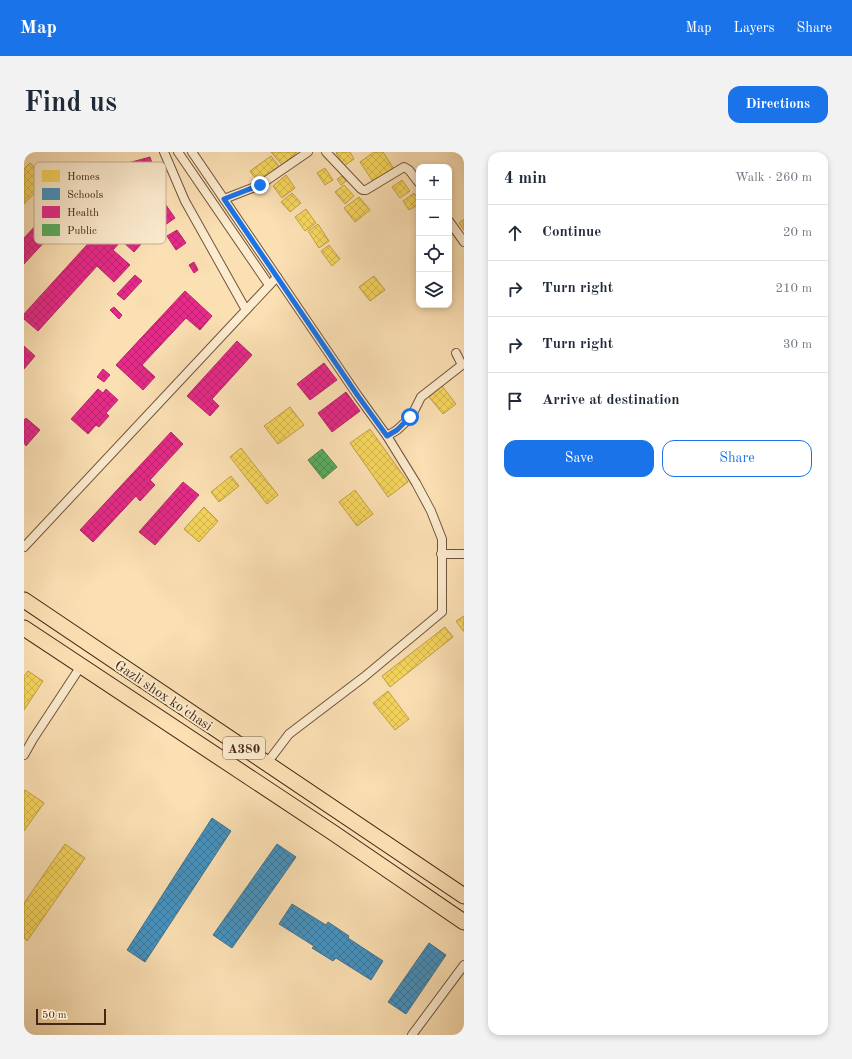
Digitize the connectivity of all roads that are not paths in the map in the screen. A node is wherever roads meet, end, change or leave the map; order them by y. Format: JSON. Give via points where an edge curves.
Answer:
{"nodes":[{"id":1,"x":164,"y":152,"type":"edge"},
{"id":2,"x":178,"y":152,"type":"edge"},
{"id":3,"x":192,"y":152,"type":"edge"},
{"id":4,"x":308,"y":152,"type":"edge"},
{"id":5,"x":326,"y":152,"type":"edge"},
{"id":6,"x":416,"y":179,"type":"edge"},
{"id":7,"x":224,"y":199,"type":"junction"},
{"id":8,"x":452,"y":225,"type":"edge"},
{"id":9,"x":464,"y":242,"type":"edge"},
{"id":10,"x":276,"y":277,"type":"junction"},
{"id":11,"x":269,"y":285,"type":"junction"},
{"id":12,"x":246,"y":310,"type":"junction"},
{"id":13,"x":456,"y":353,"type":"dead end"},
{"id":14,"x":387,"y":436,"type":"junction"},
{"id":15,"x":24,"y":547,"type":"edge"},
{"id":16,"x":441,"y":554,"type":"junction"},
{"id":17,"x":464,"y":554,"type":"edge"},
{"id":18,"x":24,"y":600,"type":"edge"},
{"id":19,"x":24,"y":628,"type":"edge"},
{"id":20,"x":81,"y":666,"type":"junction"},
{"id":21,"x":24,"y":755,"type":"edge"},
{"id":22,"x":267,"y":763,"type":"junction"},
{"id":23,"x":464,"y":896,"type":"edge"},
{"id":24,"x":464,"y":922,"type":"edge"},
{"id":25,"x":464,"y":965,"type":"edge"},
{"id":26,"x":412,"y":1035,"type":"edge"}],
"edges":[{"from":1,"to":12,"type":"street","via":[[185,201]]},
{"from":2,"to":11,"type":"street"},
{"from":3,"to":7,"type":"street"},
{"from":4,"to":7,"type":"street","via":[[260,185]]},
{"from":5,"to":6,"type":"street","via":[[363,190],[404,167]]},
{"from":7,"to":10,"type":"street"},
{"from":8,"to":9,"type":"street"},
{"from":10,"to":11,"type":"street"},
{"from":10,"to":14,"type":"street"},
{"from":11,"to":12,"type":"street"},
{"from":12,"to":15,"type":"street"},
{"from":13,"to":14,"type":"street","via":[[462,365],[421,397],[410,417]]},
{"from":14,"to":16,"type":"street","via":[[431,512],[442,539]]},
{"from":16,"to":17,"type":"street"},
{"from":16,"to":22,"type":"street","via":[[442,612],[364,677],[289,734]]},
{"from":18,"to":22,"type":"highway","name":"Gazli shox ko'chasi","number":"A380"},
{"from":19,"to":20,"type":"highway","name":"Gazli shox ko'chasi","number":"A380"},
{"from":20,"to":21,"type":"street"},
{"from":20,"to":24,"type":"highway","name":"Gazli shox ko'chasi","number":"A380"},
{"from":22,"to":23,"type":"highway","name":"Gazli shox ko'chasi","number":"A380"},
{"from":25,"to":26,"type":"street"}]}
